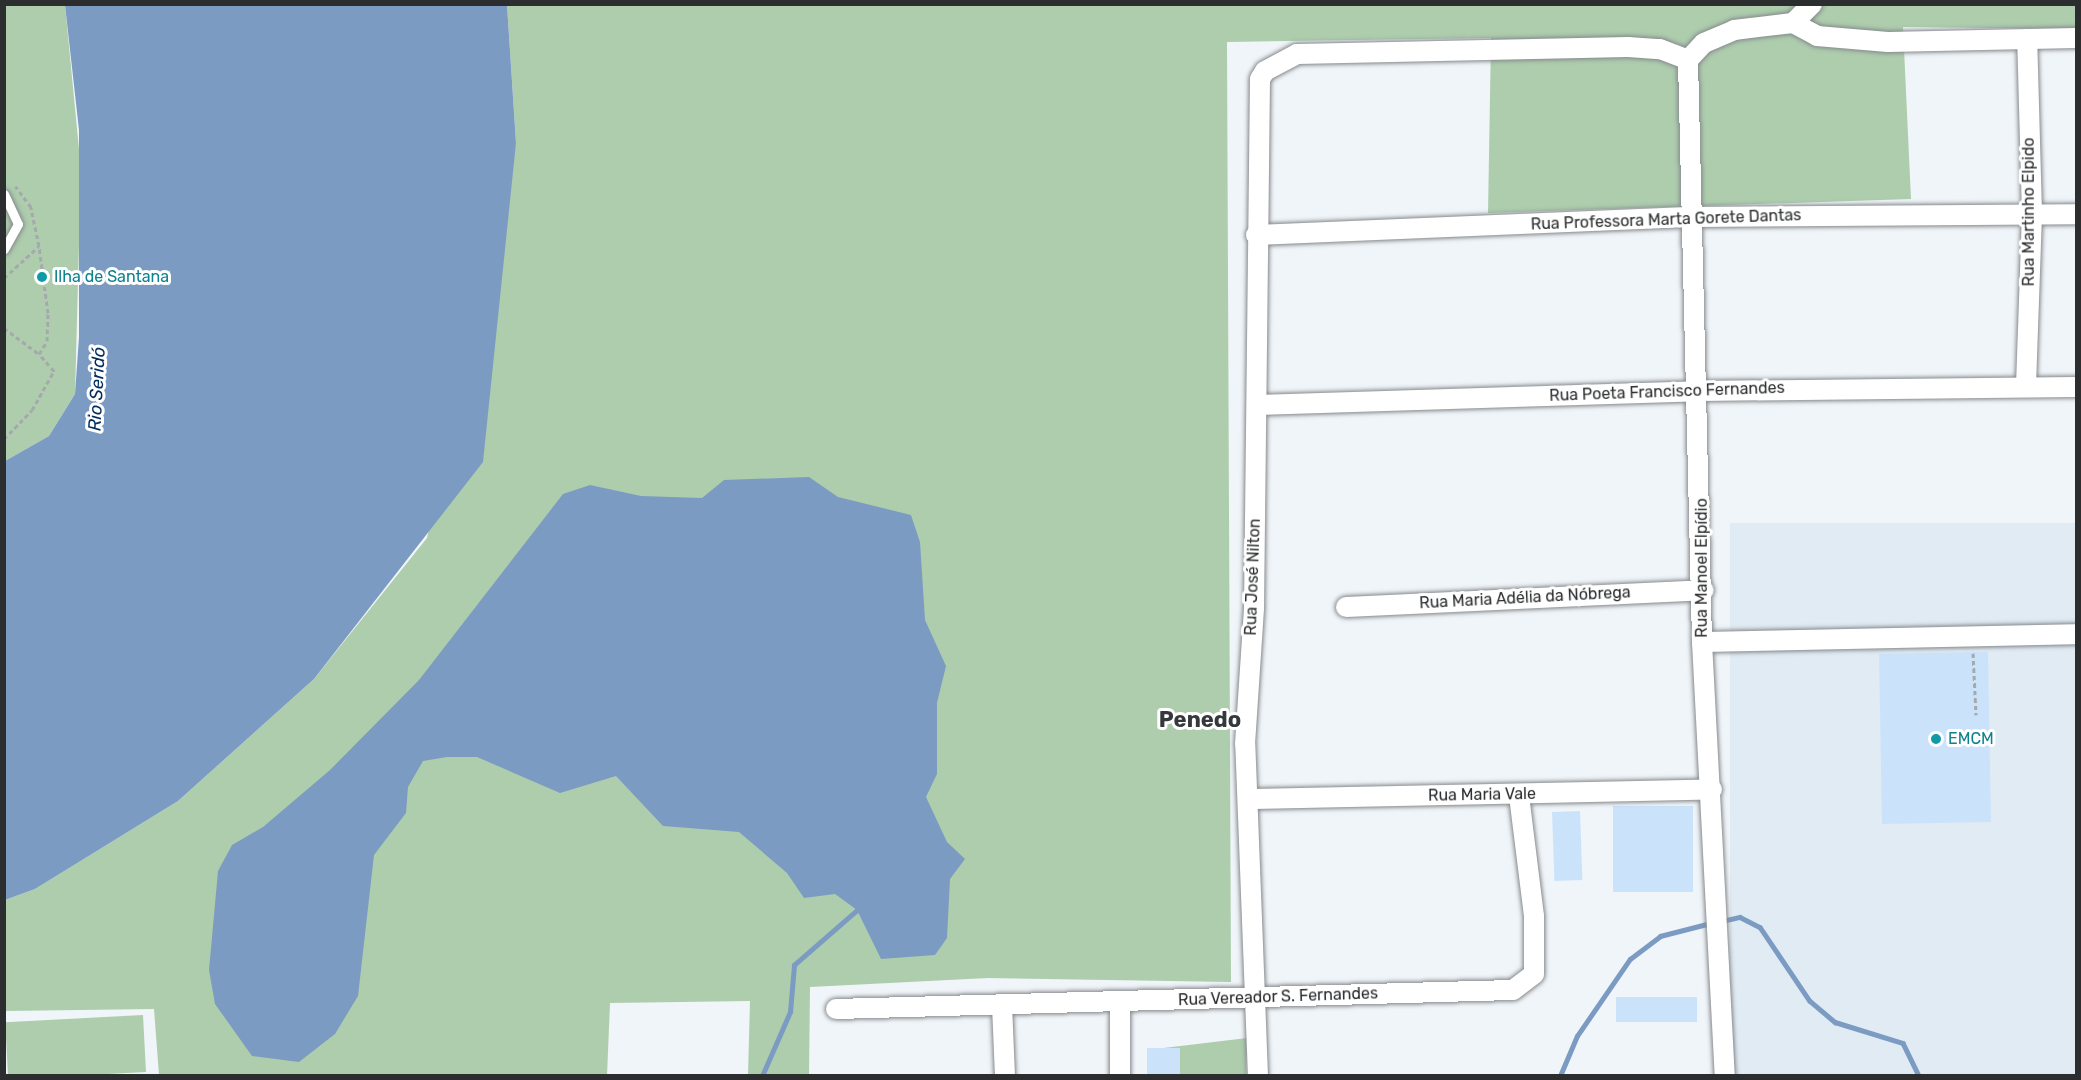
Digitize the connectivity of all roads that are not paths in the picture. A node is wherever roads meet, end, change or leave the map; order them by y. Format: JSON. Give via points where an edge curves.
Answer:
{"nodes":[{"id":1,"x":1812,"y":4,"type":"edge"},
{"id":2,"x":1793,"y":23,"type":"junction"},
{"id":3,"x":2076,"y":38,"type":"edge"},
{"id":4,"x":2027,"y":39,"type":"junction"},
{"id":5,"x":1688,"y":60,"type":"junction"},
{"id":6,"x":4,"y":194,"type":"edge"},
{"id":7,"x":2032,"y":213,"type":"junction"},
{"id":8,"x":2076,"y":214,"type":"edge"},
{"id":9,"x":1694,"y":217,"type":"junction"},
{"id":10,"x":1256,"y":235,"type":"junction"},
{"id":11,"x":4,"y":249,"type":"edge"},
{"id":12,"x":2026,"y":386,"type":"junction"},
{"id":13,"x":2076,"y":387,"type":"edge"},
{"id":14,"x":1698,"y":391,"type":"junction"},
{"id":15,"x":1257,"y":405,"type":"junction"},
{"id":16,"x":1704,"y":590,"type":"junction"},
{"id":17,"x":1346,"y":606,"type":"dead end"},
{"id":18,"x":2076,"y":634,"type":"edge"},
{"id":19,"x":1702,"y":642,"type":"junction"},
{"id":20,"x":1712,"y":789,"type":"junction"},
{"id":21,"x":1520,"y":795,"type":"junction"},
{"id":22,"x":1251,"y":799,"type":"junction"},
{"id":23,"x":1258,"y":998,"type":"junction"},
{"id":24,"x":1120,"y":1002,"type":"junction"},
{"id":25,"x":1002,"y":1005,"type":"junction"},
{"id":26,"x":836,"y":1009,"type":"dead end"},
{"id":27,"x":1005,"y":1076,"type":"edge"},
{"id":28,"x":1120,"y":1076,"type":"edge"},
{"id":29,"x":1258,"y":1076,"type":"edge"},
{"id":30,"x":1725,"y":1076,"type":"edge"}],
"edges":[{"from":1,"to":2,"type":"street"},
{"from":2,"to":4,"type":"street","via":[[1817,36],[1888,42]]},
{"from":2,"to":5,"type":"street","via":[[1734,30],[1704,43]]},
{"from":3,"to":4,"type":"street"},
{"from":4,"to":7,"type":"street","name":"Rua Martinho Elpido"},
{"from":5,"to":9,"type":"street","name":"Rua Manoel Elpídio"},
{"from":5,"to":10,"type":"street","name":"Rua José Nilton","via":[[1660,49],[1628,46],[1297,54],[1282,58],[1260,79]]},
{"from":6,"to":11,"type":"lane","via":[[18,224]]},
{"from":7,"to":8,"type":"street","name":"Rua Professora Marta Gorete Dantas"},
{"from":7,"to":9,"type":"street","name":"Rua Professora Marta Gorete Dantas"},
{"from":7,"to":12,"type":"street","name":"Rua Martinho Elpido"},
{"from":9,"to":10,"type":"street","name":"Rua Professora Marta Gorete Dantas"},
{"from":9,"to":14,"type":"street","name":"Rua Manoel Elpídio"},
{"from":10,"to":15,"type":"street","name":"Rua José Nilton"},
{"from":12,"to":13,"type":"street","name":"Rua Poeta Francisco Fernandes"},
{"from":12,"to":14,"type":"street","name":"Rua Poeta Francisco Fernandes"},
{"from":14,"to":15,"type":"street","name":"Rua Poeta Francisco Fernandes"},
{"from":14,"to":16,"type":"street","name":"Rua Manoel Elpídio"},
{"from":15,"to":22,"type":"street","name":"Rua José Nilton","via":[[1245,744]]},
{"from":16,"to":17,"type":"street","name":"Rua Maria Adélia da Nóbrega"},
{"from":16,"to":19,"type":"street","name":"Rua Manoel Elpídio"},
{"from":18,"to":19,"type":"street"},
{"from":19,"to":20,"type":"street","name":"Rua Manoel Elpídio"},
{"from":20,"to":21,"type":"street","name":"Rua Maria Vale"},
{"from":20,"to":30,"type":"street","name":"Rua Manoel Elpídio"},
{"from":21,"to":22,"type":"street","name":"Rua Maria Vale"},
{"from":21,"to":23,"type":"street","name":"Rua Vereador S. Fernandes","via":[[1534,916],[1534,974],[1525,985],[1513,990]]},
{"from":22,"to":23,"type":"street","name":"Rua José Nilton"},
{"from":23,"to":24,"type":"street","name":"Rua Vereador S. Fernandes"},
{"from":23,"to":29,"type":"street","name":"Rua José Nilton"},
{"from":24,"to":25,"type":"street","name":"Rua Vereador S. Fernandes"},
{"from":24,"to":28,"type":"street"},
{"from":25,"to":26,"type":"street","name":"Rua Vereador S. Fernandes"},
{"from":25,"to":27,"type":"street"}]}
